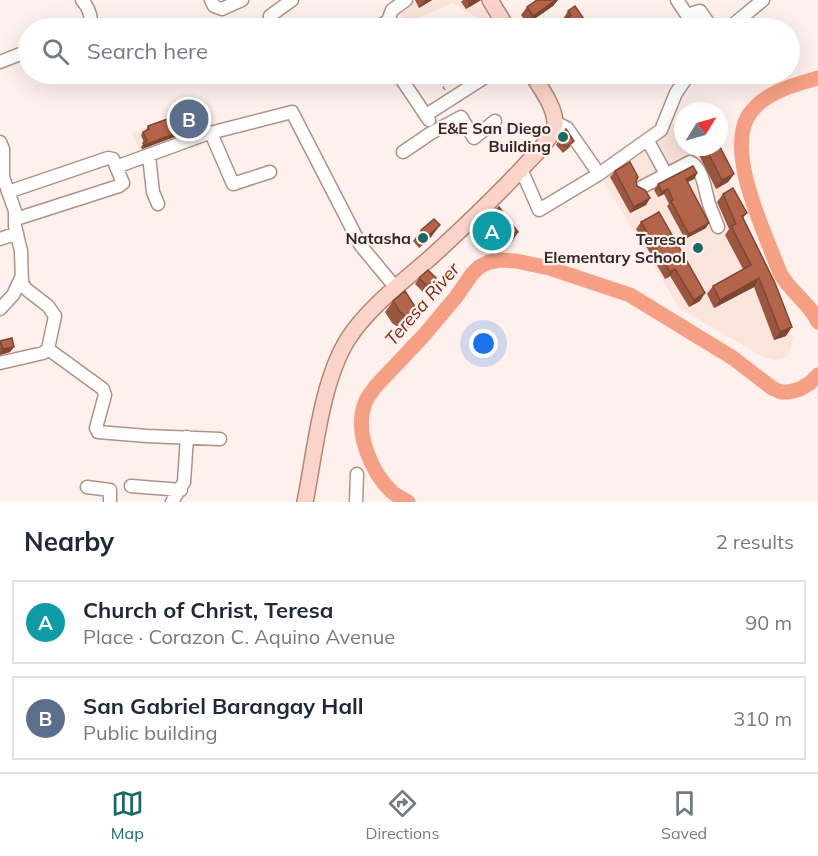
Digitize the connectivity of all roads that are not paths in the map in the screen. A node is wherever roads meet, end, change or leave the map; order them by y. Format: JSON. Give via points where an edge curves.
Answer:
{"nodes":[{"id":1,"x":82,"y":0,"type":"edge"},
{"id":2,"x":211,"y":0,"type":"edge"},
{"id":3,"x":242,"y":0,"type":"edge"},
{"id":4,"x":292,"y":0,"type":"edge"},
{"id":5,"x":384,"y":0,"type":"edge"},
{"id":6,"x":406,"y":0,"type":"edge"},
{"id":7,"x":490,"y":0,"type":"edge"},
{"id":8,"x":677,"y":0,"type":"edge"},
{"id":9,"x":763,"y":0,"type":"edge"},
{"id":10,"x":392,"y":10,"type":"junction"},
{"id":11,"x":91,"y":18,"type":"edge"},
{"id":12,"x":271,"y":18,"type":"edge"},
{"id":13,"x":389,"y":18,"type":"edge"},
{"id":14,"x":501,"y":18,"type":"edge"},
{"id":15,"x":705,"y":18,"type":"edge"},
{"id":16,"x":741,"y":18,"type":"edge"},
{"id":17,"x":18,"y":55,"type":"edge"},
{"id":18,"x":0,"y":62,"type":"edge"},
{"id":19,"x":405,"y":84,"type":"edge"},
{"id":20,"x":474,"y":84,"type":"edge"},
{"id":21,"x":538,"y":84,"type":"edge"},
{"id":22,"x":682,"y":84,"type":"edge"},
{"id":23,"x":426,"y":115,"type":"junction"},
{"id":24,"x":495,"y":121,"type":"dead end"},
{"id":25,"x":555,"y":122,"type":"junction"},
{"id":26,"x":437,"y":130,"type":"junction"},
{"id":27,"x":211,"y":133,"type":"junction"},
{"id":28,"x":648,"y":141,"type":"junction"},
{"id":29,"x":0,"y":142,"type":"edge"},
{"id":30,"x":403,"y":152,"type":"dead end"},
{"id":31,"x":149,"y":156,"type":"junction"},
{"id":32,"x":116,"y":167,"type":"junction"},
{"id":33,"x":521,"y":170,"type":"junction"},
{"id":34,"x":270,"y":172,"type":"dead end"},
{"id":35,"x":599,"y":174,"type":"junction"},
{"id":36,"x":666,"y":174,"type":"junction"},
{"id":37,"x":640,"y":188,"type":"edge"},
{"id":38,"x":6,"y":195,"type":"edge"},
{"id":39,"x":158,"y":204,"type":"dead end"},
{"id":40,"x":16,"y":219,"type":"junction"},
{"id":41,"x":718,"y":227,"type":"dead end"},
{"id":42,"x":17,"y":233,"type":"junction"},
{"id":43,"x":0,"y":239,"type":"edge"},
{"id":44,"x":21,"y":278,"type":"junction"},
{"id":45,"x":396,"y":288,"type":"junction"},
{"id":46,"x":0,"y":309,"type":"edge"},
{"id":47,"x":48,"y":349,"type":"junction"},
{"id":48,"x":0,"y":363,"type":"edge"},
{"id":49,"x":187,"y":437,"type":"junction"},
{"id":50,"x":220,"y":439,"type":"dead end"},
{"id":51,"x":357,"y":474,"type":"dead end"},
{"id":52,"x":131,"y":486,"type":"dead end"},
{"id":53,"x":87,"y":487,"type":"dead end"},
{"id":54,"x":181,"y":490,"type":"junction"},
{"id":55,"x":110,"y":502,"type":"edge"},
{"id":56,"x":172,"y":502,"type":"edge"},
{"id":57,"x":305,"y":502,"type":"edge"},
{"id":58,"x":356,"y":502,"type":"edge"}],
"edges":[{"from":1,"to":11,"type":"street"},
{"from":2,"to":3,"type":"street","via":[[222,9]]},
{"from":4,"to":12,"type":"street"},
{"from":5,"to":10,"type":"street"},
{"from":6,"to":10,"type":"street"},
{"from":7,"to":14,"type":"main road"},
{"from":8,"to":15,"type":"street","via":[[687,15],[700,10]]},
{"from":9,"to":16,"type":"street"},
{"from":10,"to":13,"type":"street"},
{"from":17,"to":18,"type":"street"},
{"from":19,"to":23,"type":"street"},
{"from":20,"to":23,"type":"street"},
{"from":21,"to":25,"type":"main road"},
{"from":22,"to":28,"type":"street","via":[[661,130]]},
{"from":23,"to":26,"type":"street"},
{"from":24,"to":26,"type":"street","via":[[474,138],[461,117]]},
{"from":25,"to":33,"type":"main road","via":[[552,132]]},
{"from":25,"to":35,"type":"street","via":[[567,128]]},
{"from":26,"to":30,"type":"street"},
{"from":27,"to":31,"type":"street"},
{"from":27,"to":34,"type":"street","via":[[233,184]]},
{"from":27,"to":45,"type":"street","via":[[292,112],[361,246]]},
{"from":28,"to":35,"type":"street"},
{"from":28,"to":36,"type":"street"},
{"from":29,"to":38,"type":"street"},
{"from":31,"to":32,"type":"street"},
{"from":31,"to":39,"type":"street"},
{"from":32,"to":38,"type":"street","via":[[113,159],[108,158]]},
{"from":32,"to":40,"type":"street","via":[[123,183],[119,186]]},
{"from":33,"to":35,"type":"street","via":[[539,210]]},
{"from":33,"to":45,"type":"main road"},
{"from":36,"to":37,"type":"street"},
{"from":36,"to":41,"type":"street","via":[[690,162],[697,166]]},
{"from":38,"to":40,"type":"street"},
{"from":40,"to":42,"type":"street"},
{"from":42,"to":43,"type":"street"},
{"from":42,"to":44,"type":"street"},
{"from":44,"to":46,"type":"street"},
{"from":44,"to":47,"type":"street","via":[[26,289],[53,311],[55,321]]},
{"from":45,"to":57,"type":"main road","via":[[353,332],[336,363]]},
{"from":47,"to":48,"type":"street"},
{"from":47,"to":49,"type":"street","via":[[103,389],[98,432]]},
{"from":49,"to":50,"type":"street"},
{"from":49,"to":54,"type":"street"},
{"from":51,"to":58,"type":"street"},
{"from":52,"to":54,"type":"street"},
{"from":53,"to":55,"type":"street","via":[[110,490]]},
{"from":54,"to":56,"type":"street"}]}
